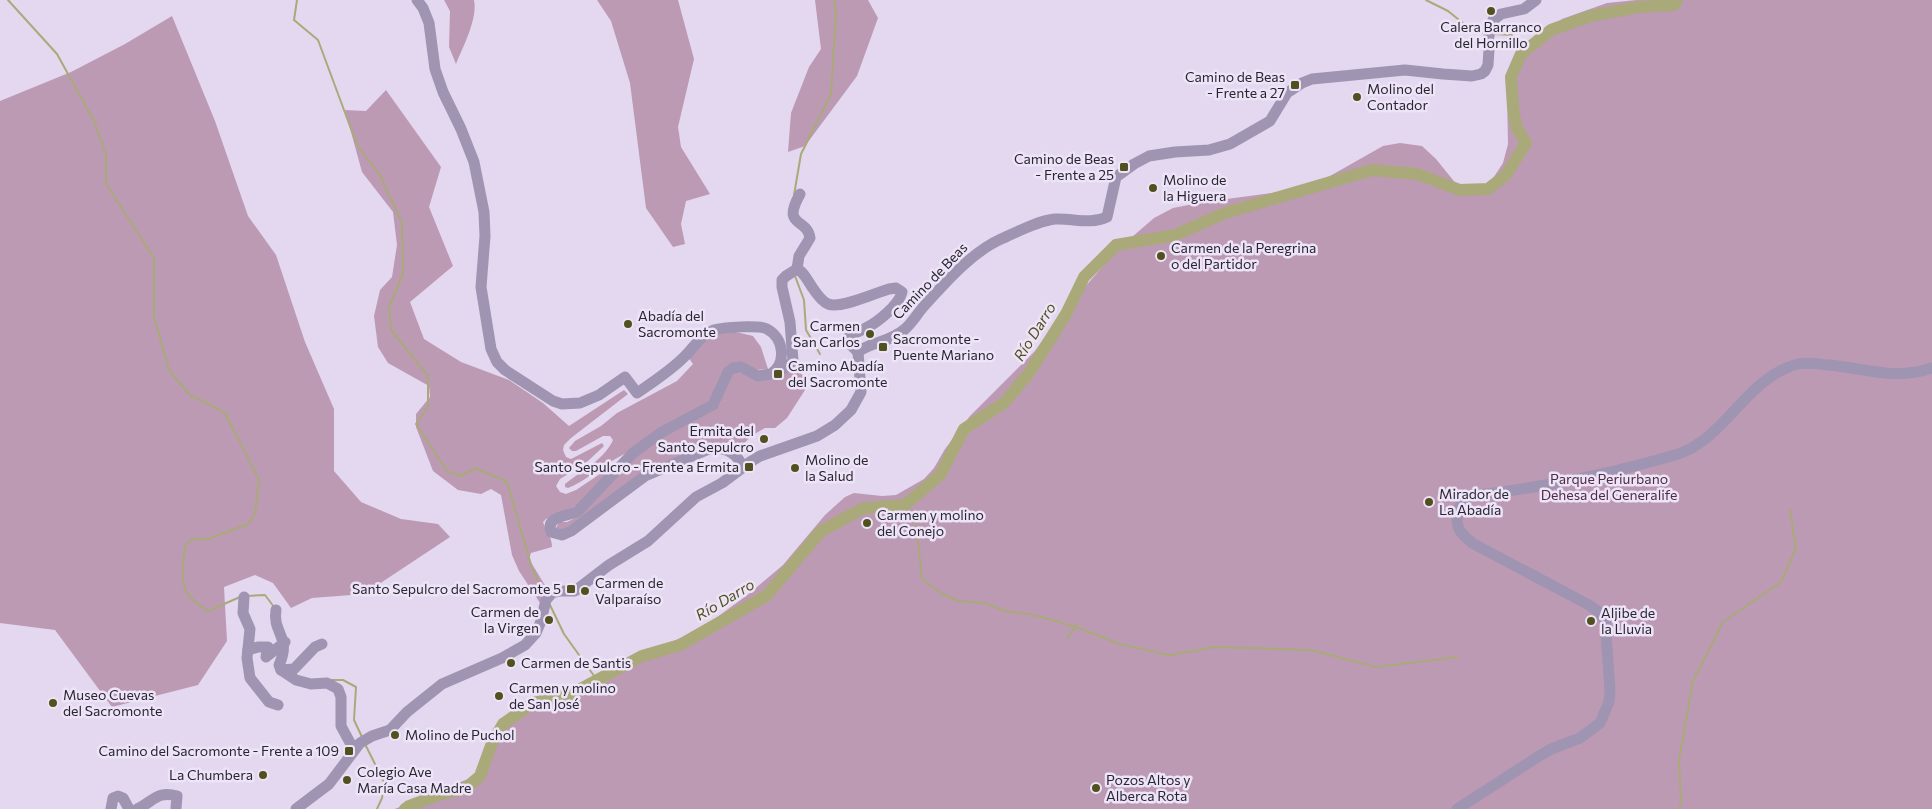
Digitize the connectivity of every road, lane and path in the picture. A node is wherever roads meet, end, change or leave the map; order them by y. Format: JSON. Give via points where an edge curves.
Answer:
{"nodes":[{"id":1,"x":417,"y":0,"type":"edge"},
{"id":2,"x":1536,"y":0,"type":"edge"},
{"id":3,"x":800,"y":194,"type":"dead end"},
{"id":4,"x":797,"y":269,"type":"junction"},
{"id":5,"x":858,"y":352,"type":"junction"},
{"id":6,"x":1932,"y":368,"type":"edge"},
{"id":7,"x":776,"y":369,"type":"junction"},
{"id":8,"x":743,"y":467,"type":"junction"},
{"id":9,"x":244,"y":597,"type":"dead end"},
{"id":10,"x":276,"y":610,"type":"dead end"},
{"id":11,"x":284,"y":642,"type":"junction"},
{"id":12,"x":322,"y":644,"type":"dead end"},
{"id":13,"x":248,"y":650,"type":"junction"},
{"id":14,"x":281,"y":670,"type":"junction"},
{"id":15,"x":278,"y":705,"type":"dead end"},
{"id":16,"x":357,"y":747,"type":"junction"},
{"id":17,"x":112,"y":804,"type":"edge"},
{"id":18,"x":129,"y":809,"type":"edge"},
{"id":19,"x":137,"y":809,"type":"edge"},
{"id":20,"x":175,"y":809,"type":"edge"},
{"id":21,"x":182,"y":809,"type":"edge"},
{"id":22,"x":296,"y":809,"type":"edge"},
{"id":23,"x":1457,"y":809,"type":"edge"}],
"edges":[{"from":1,"to":7,"type":"street","via":[[429,23],[432,54],[440,84],[474,162],[484,212],[480,287],[491,349],[497,362],[553,401],[580,403],[599,395],[625,377],[638,393],[686,355],[703,337],[720,328],[733,326],[763,328],[774,334],[782,354]]},
{"from":2,"to":5,"type":"street","name":"Camino de Beas","via":[[1524,9],[1501,14],[1493,20],[1488,40],[1488,65],[1481,74],[1405,70],[1312,79],[1287,94],[1270,121],[1230,144],[1209,150],[1161,153],[1140,160],[1116,177],[1107,217],[1089,222],[1050,220],[992,243],[974,256],[894,338]]},
{"from":3,"to":4,"type":"street","via":[[794,204],[794,217],[808,231],[810,238],[799,256]]},
{"from":4,"to":5,"type":"street","via":[[820,298],[829,304],[845,303],[889,288],[902,292],[887,314],[848,336],[846,340]]},
{"from":4,"to":7,"type":"street","via":[[782,280],[793,361],[785,368]]},
{"from":5,"to":8,"type":"street","via":[[861,392],[835,425],[818,436],[760,456]]},
{"from":6,"to":23,"type":"street","via":[[1921,372],[1880,374],[1842,366],[1799,364],[1778,370],[1699,444],[1674,455],[1569,481],[1484,494],[1463,501],[1459,509],[1459,529],[1472,543],[1590,605],[1602,616],[1605,620],[1610,690],[1605,713],[1590,732],[1536,758]]},
{"from":7,"to":8,"type":"street","via":[[762,376],[733,368],[726,375],[713,405],[666,429],[633,453],[578,511],[554,519],[550,529],[558,535],[571,531],[645,476],[709,449],[718,447],[730,451]]},
{"from":8,"to":16,"type":"street","via":[[696,497],[648,541],[575,591],[549,597],[536,633],[525,644],[502,658],[442,684],[390,730],[372,736]]},
{"from":9,"to":13,"type":"street","via":[[243,613],[250,629]]},
{"from":10,"to":11,"type":"street","via":[[274,621]]},
{"from":11,"to":13,"type":"street","via":[[266,657],[268,647]]},
{"from":11,"to":14,"type":"street"},
{"from":12,"to":14,"type":"street","via":[[294,669]]},
{"from":13,"to":15,"type":"street","via":[[250,678],[269,702]]},
{"from":14,"to":16,"type":"street","via":[[296,680],[338,689],[341,726]]},
{"from":16,"to":22,"type":"street","via":[[329,784]]},
{"from":17,"to":18,"type":"street","via":[[118,796],[123,798]]},
{"from":19,"to":20,"type":"street","via":[[154,798],[169,794],[177,796]]},
{"from":20,"to":21,"type":"street"}]}
